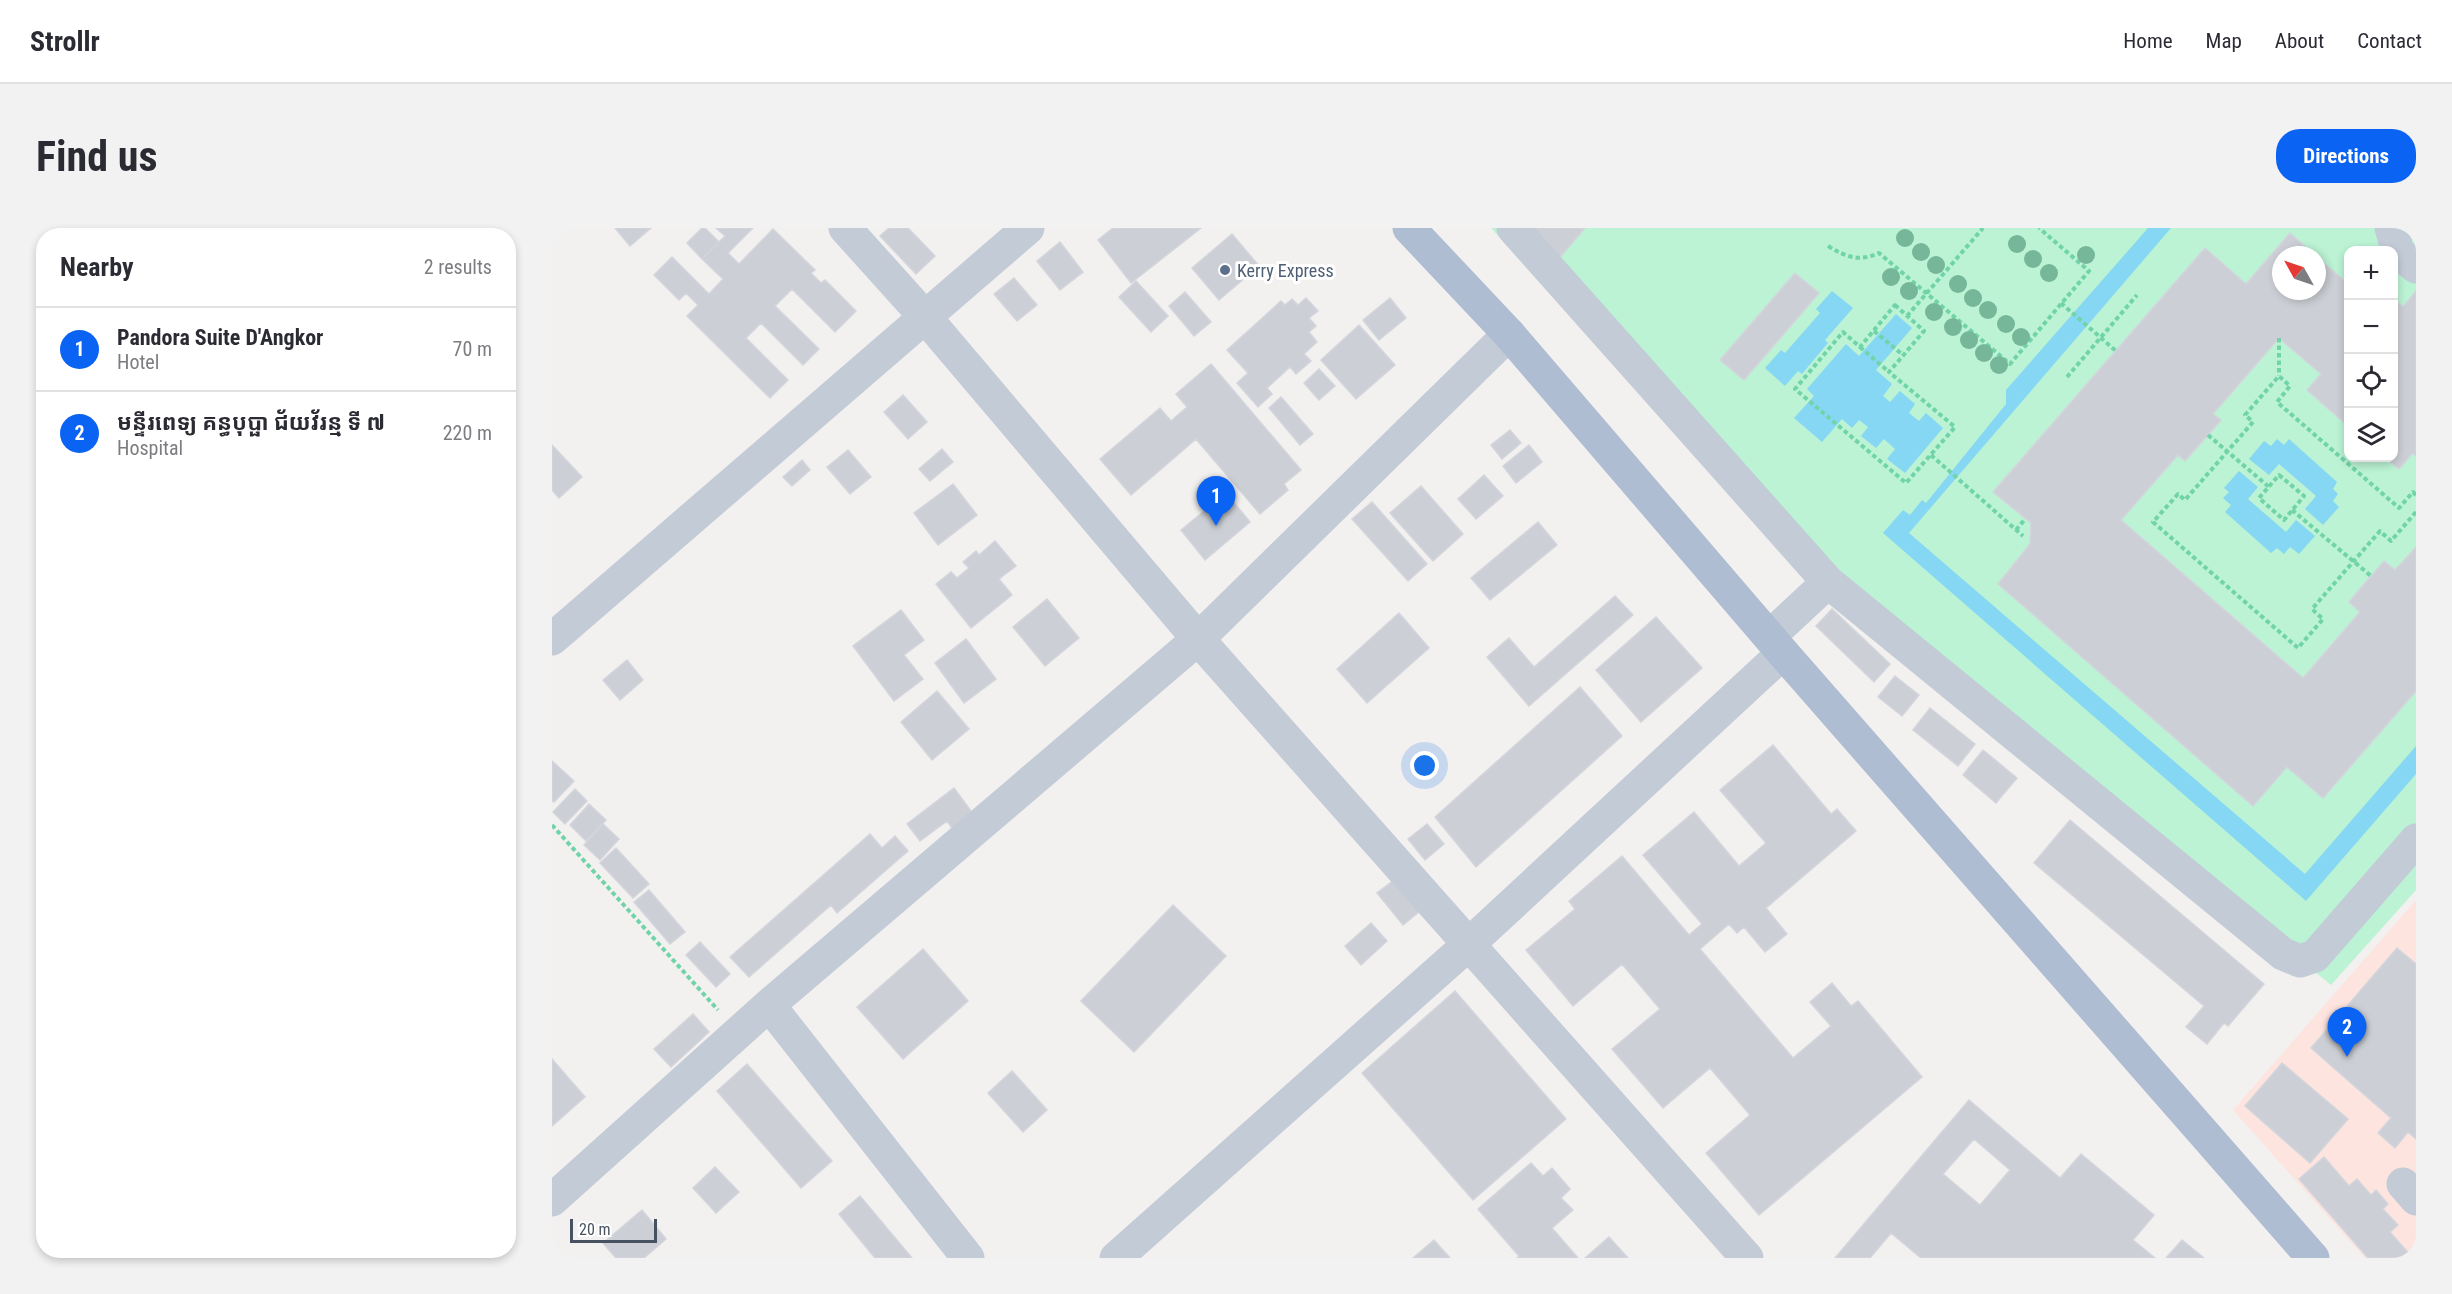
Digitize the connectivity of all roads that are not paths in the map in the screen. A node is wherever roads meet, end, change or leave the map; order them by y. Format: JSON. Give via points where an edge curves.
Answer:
{"nodes":[{"id":1,"x":845,"y":228,"type":"edge"},
{"id":2,"x":1028,"y":228,"type":"edge"},
{"id":3,"x":1409,"y":228,"type":"edge"},
{"id":4,"x":1514,"y":228,"type":"edge"},
{"id":5,"x":2391,"y":228,"type":"edge"},
{"id":6,"x":2416,"y":267,"type":"edge"},
{"id":7,"x":926,"y":318,"type":"junction"},
{"id":8,"x":1509,"y":334,"type":"junction"},
{"id":9,"x":1828,"y":582,"type":"junction"},
{"id":10,"x":552,"y":639,"type":"edge"},
{"id":11,"x":1198,"y":639,"type":"junction"},
{"id":12,"x":1776,"y":644,"type":"junction"},
{"id":13,"x":2416,"y":840,"type":"edge"},
{"id":14,"x":1469,"y":944,"type":"junction"},
{"id":15,"x":769,"y":1005,"type":"junction"},
{"id":16,"x":552,"y":1200,"type":"edge"},
{"id":17,"x":1738,"y":1255,"type":"edge"},
{"id":18,"x":968,"y":1258,"type":"edge"},
{"id":19,"x":1116,"y":1258,"type":"edge"},
{"id":20,"x":2313,"y":1258,"type":"edge"}],
"edges":[{"from":1,"to":7,"type":"street"},
{"from":2,"to":7,"type":"street"},
{"from":3,"to":8,"type":"main road"},
{"from":4,"to":9,"type":"street"},
{"from":5,"to":6,"type":"street","via":[[2398,252]]},
{"from":7,"to":10,"type":"street"},
{"from":7,"to":11,"type":"street"},
{"from":8,"to":11,"type":"street"},
{"from":8,"to":12,"type":"main road"},
{"from":9,"to":12,"type":"street"},
{"from":9,"to":13,"type":"street","via":[[2283,954],[2300,961],[2315,956]]},
{"from":11,"to":14,"type":"street"},
{"from":11,"to":15,"type":"street"},
{"from":12,"to":14,"type":"street"},
{"from":12,"to":20,"type":"main road"},
{"from":14,"to":17,"type":"street"},
{"from":14,"to":19,"type":"street"},
{"from":15,"to":16,"type":"street"},
{"from":15,"to":18,"type":"street"}]}
